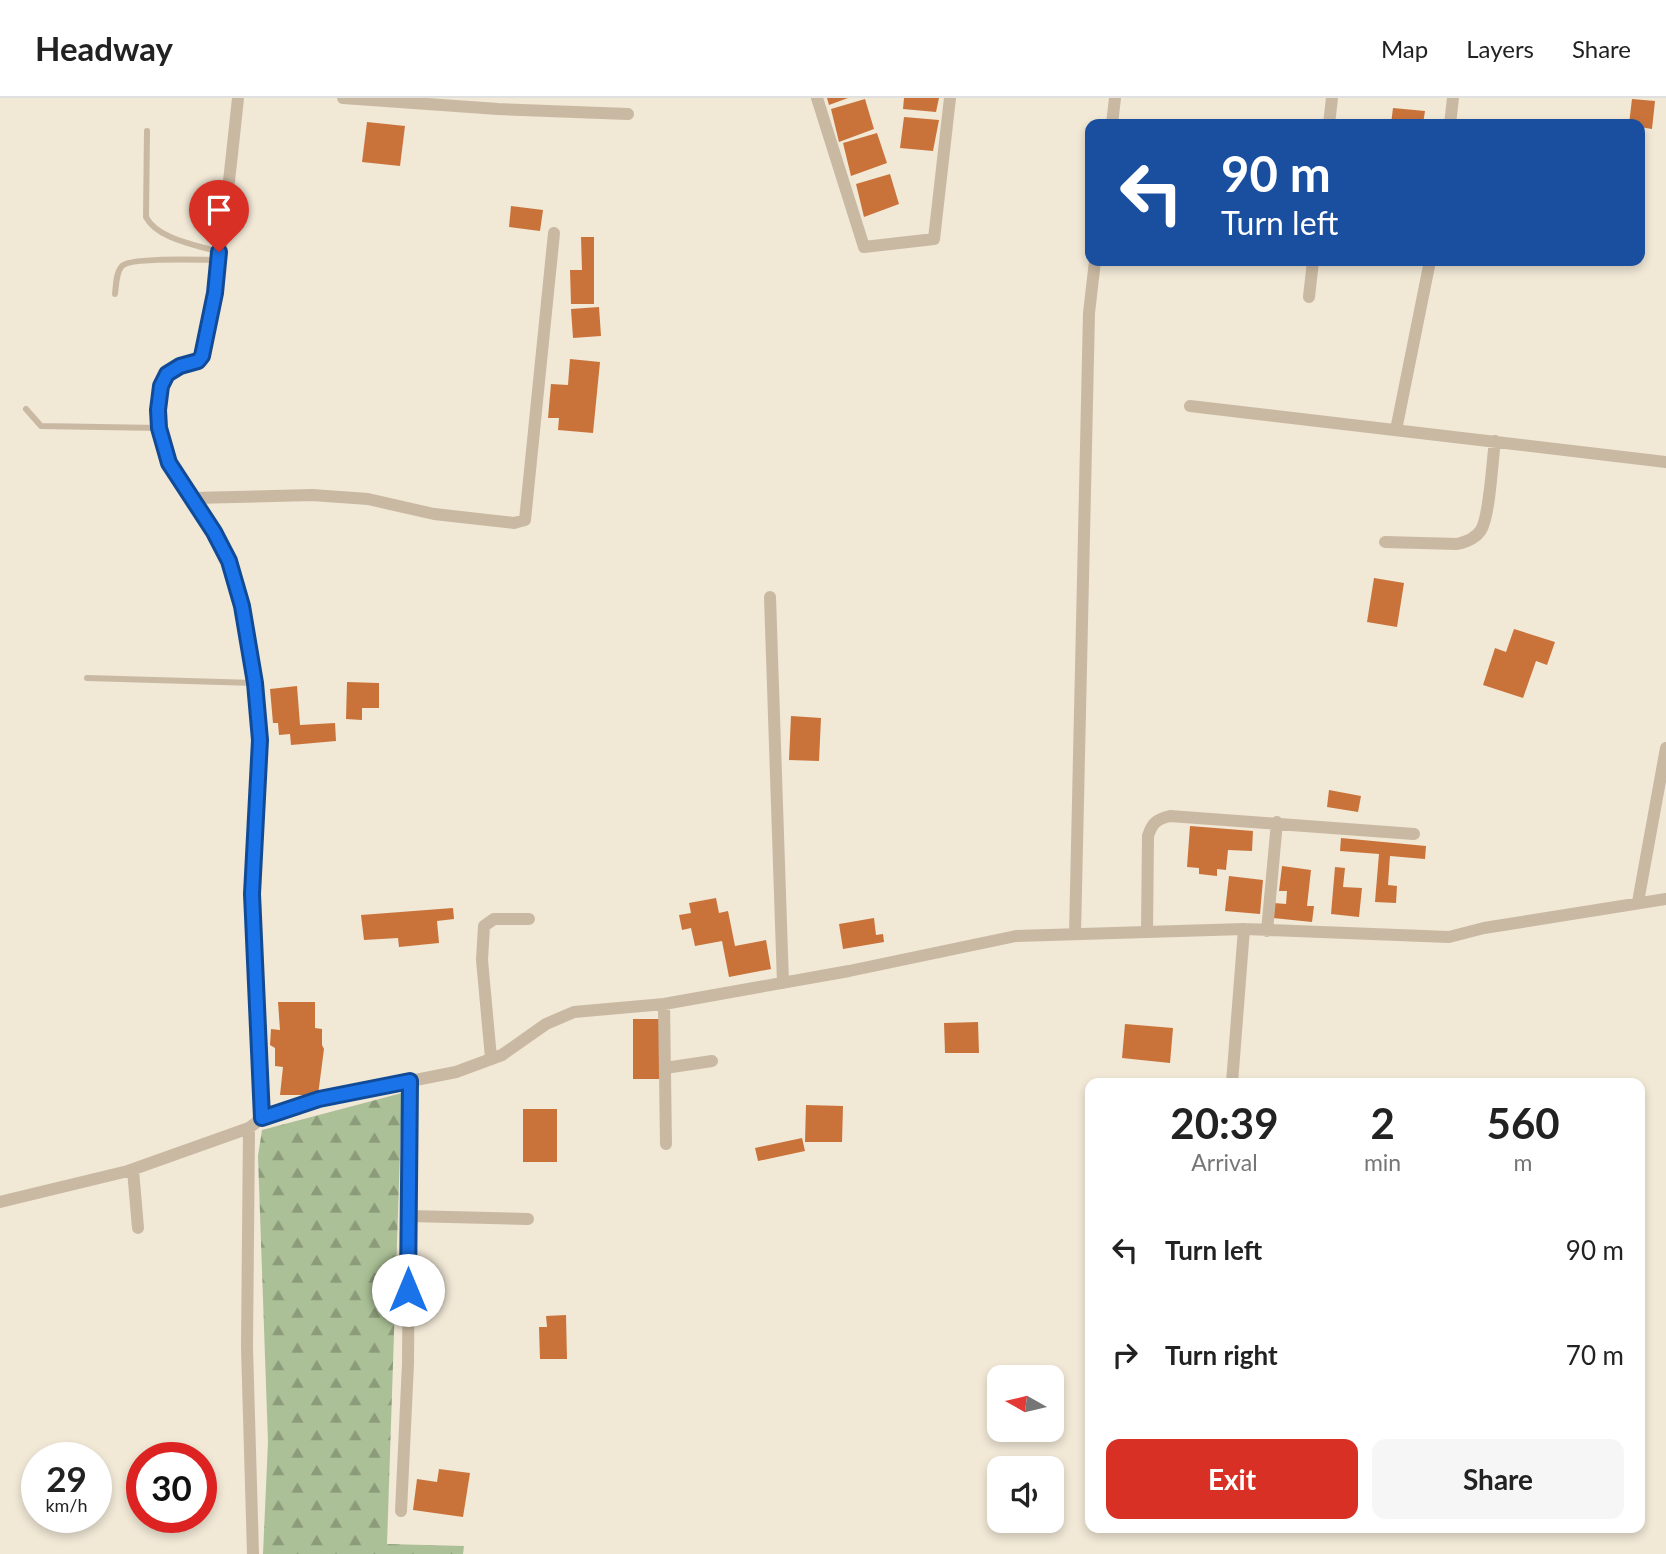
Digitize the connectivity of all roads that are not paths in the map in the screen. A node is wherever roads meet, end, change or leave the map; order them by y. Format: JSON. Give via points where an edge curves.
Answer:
{"nodes":[{"id":1,"x":238,"y":98,"type":"edge"},
{"id":2,"x":343,"y":98,"type":"edge"},
{"id":3,"x":817,"y":98,"type":"edge"},
{"id":4,"x":950,"y":98,"type":"edge"},
{"id":5,"x":1115,"y":98,"type":"edge"},
{"id":6,"x":1332,"y":98,"type":"edge"},
{"id":7,"x":1453,"y":98,"type":"edge"},
{"id":8,"x":628,"y":114,"type":"dead end"},
{"id":9,"x":1113,"y":119,"type":"edge"},
{"id":10,"x":1330,"y":119,"type":"edge"},
{"id":11,"x":1451,"y":119,"type":"edge"},
{"id":12,"x":147,"y":131,"type":"dead end"},
{"id":13,"x":554,"y":233,"type":"dead end"},
{"id":14,"x":218,"y":256,"type":"junction"},
{"id":15,"x":1095,"y":266,"type":"edge"},
{"id":16,"x":1312,"y":266,"type":"edge"},
{"id":17,"x":1429,"y":266,"type":"edge"},
{"id":18,"x":115,"y":294,"type":"dead end"},
{"id":19,"x":1309,"y":297,"type":"dead end"},
{"id":20,"x":1190,"y":406,"type":"dead end"},
{"id":21,"x":26,"y":409,"type":"dead end"},
{"id":22,"x":159,"y":428,"type":"junction"},
{"id":23,"x":1396,"y":430,"type":"junction"},
{"id":24,"x":1495,"y":442,"type":"junction"},
{"id":25,"x":1666,"y":462,"type":"edge"},
{"id":26,"x":193,"y":498,"type":"junction"},
{"id":27,"x":1385,"y":542,"type":"dead end"},
{"id":28,"x":769,"y":597,"type":"dead end"},
{"id":29,"x":87,"y":678,"type":"dead end"},
{"id":30,"x":255,"y":683,"type":"junction"},
{"id":31,"x":1666,"y":748,"type":"edge"},
{"id":32,"x":1277,"y":822,"type":"junction"},
{"id":33,"x":1414,"y":834,"type":"dead end"},
{"id":34,"x":1666,"y":899,"type":"edge"},
{"id":35,"x":1638,"y":902,"type":"junction"},
{"id":36,"x":529,"y":919,"type":"dead end"},
{"id":37,"x":1244,"y":929,"type":"junction"},
{"id":38,"x":1267,"y":930,"type":"junction"},
{"id":39,"x":1147,"y":932,"type":"junction"},
{"id":40,"x":1075,"y":934,"type":"junction"},
{"id":41,"x":783,"y":983,"type":"junction"},
{"id":42,"x":664,"y":1004,"type":"junction"},
{"id":43,"x":491,"y":1058,"type":"junction"},
{"id":44,"x":712,"y":1061,"type":"dead end"},
{"id":45,"x":665,"y":1068,"type":"junction"},
{"id":46,"x":1232,"y":1078,"type":"edge"},
{"id":47,"x":410,"y":1081,"type":"junction"},
{"id":48,"x":262,"y":1118,"type":"junction"},
{"id":49,"x":250,"y":1128,"type":"junction"},
{"id":50,"x":666,"y":1144,"type":"dead end"},
{"id":51,"x":133,"y":1170,"type":"junction"},
{"id":52,"x":0,"y":1202,"type":"edge"},
{"id":53,"x":409,"y":1216,"type":"junction"},
{"id":54,"x":528,"y":1219,"type":"dead end"},
{"id":55,"x":138,"y":1228,"type":"dead end"},
{"id":56,"x":401,"y":1511,"type":"dead end"},
{"id":57,"x":253,"y":1554,"type":"edge"}],
"edges":[{"from":1,"to":14,"type":"street"},
{"from":2,"to":8,"type":"street"},
{"from":3,"to":4,"type":"street","via":[[864,247],[934,239]]},
{"from":5,"to":9,"type":"street"},
{"from":6,"to":10,"type":"street"},
{"from":7,"to":11,"type":"street"},
{"from":12,"to":14,"type":"lane","via":[[146,217],[150,226]]},
{"from":13,"to":26,"type":"street","via":[[525,520],[514,523],[434,514],[368,499],[312,495]]},
{"from":14,"to":18,"type":"lane","via":[[126,263]]},
{"from":14,"to":22,"type":"street","via":[[202,356],[167,374],[161,386]]},
{"from":15,"to":40,"type":"street","via":[[1089,313]]},
{"from":16,"to":19,"type":"street"},
{"from":17,"to":23,"type":"street"},
{"from":20,"to":23,"type":"street"},
{"from":21,"to":22,"type":"lane","via":[[41,426]]},
{"from":22,"to":26,"type":"street","via":[[169,463]]},
{"from":23,"to":24,"type":"street"},
{"from":24,"to":25,"type":"street"},
{"from":24,"to":27,"type":"street","via":[[1485,516],[1480,531],[1468,542]]},
{"from":26,"to":30,"type":"street","via":[[229,561]]},
{"from":28,"to":41,"type":"street"},
{"from":29,"to":30,"type":"lane"},
{"from":30,"to":48,"type":"street","via":[[260,740],[252,894]]},
{"from":31,"to":35,"type":"street"},
{"from":32,"to":33,"type":"street"},
{"from":32,"to":38,"type":"street"},
{"from":32,"to":39,"type":"street","via":[[1159,819],[1148,836]]},
{"from":34,"to":35,"type":"street"},
{"from":35,"to":38,"type":"street","via":[[1449,937]]},
{"from":36,"to":43,"type":"street","via":[[494,919],[484,926],[482,960]]},
{"from":37,"to":38,"type":"street"},
{"from":37,"to":39,"type":"street"},
{"from":37,"to":46,"type":"street"},
{"from":39,"to":40,"type":"street"},
{"from":40,"to":41,"type":"street","via":[[1016,936]]},
{"from":41,"to":42,"type":"street"},
{"from":42,"to":43,"type":"street","via":[[574,1012],[545,1024]]},
{"from":42,"to":45,"type":"street"},
{"from":43,"to":47,"type":"street","via":[[456,1072]]},
{"from":44,"to":45,"type":"street"},
{"from":45,"to":50,"type":"street"},
{"from":47,"to":48,"type":"street","via":[[319,1099]]},
{"from":47,"to":53,"type":"street"},
{"from":48,"to":49,"type":"street"},
{"from":49,"to":51,"type":"street"},
{"from":49,"to":57,"type":"street","via":[[247,1347]]},
{"from":51,"to":52,"type":"street"},
{"from":51,"to":55,"type":"street"},
{"from":53,"to":54,"type":"street"},
{"from":53,"to":56,"type":"street"}]}
